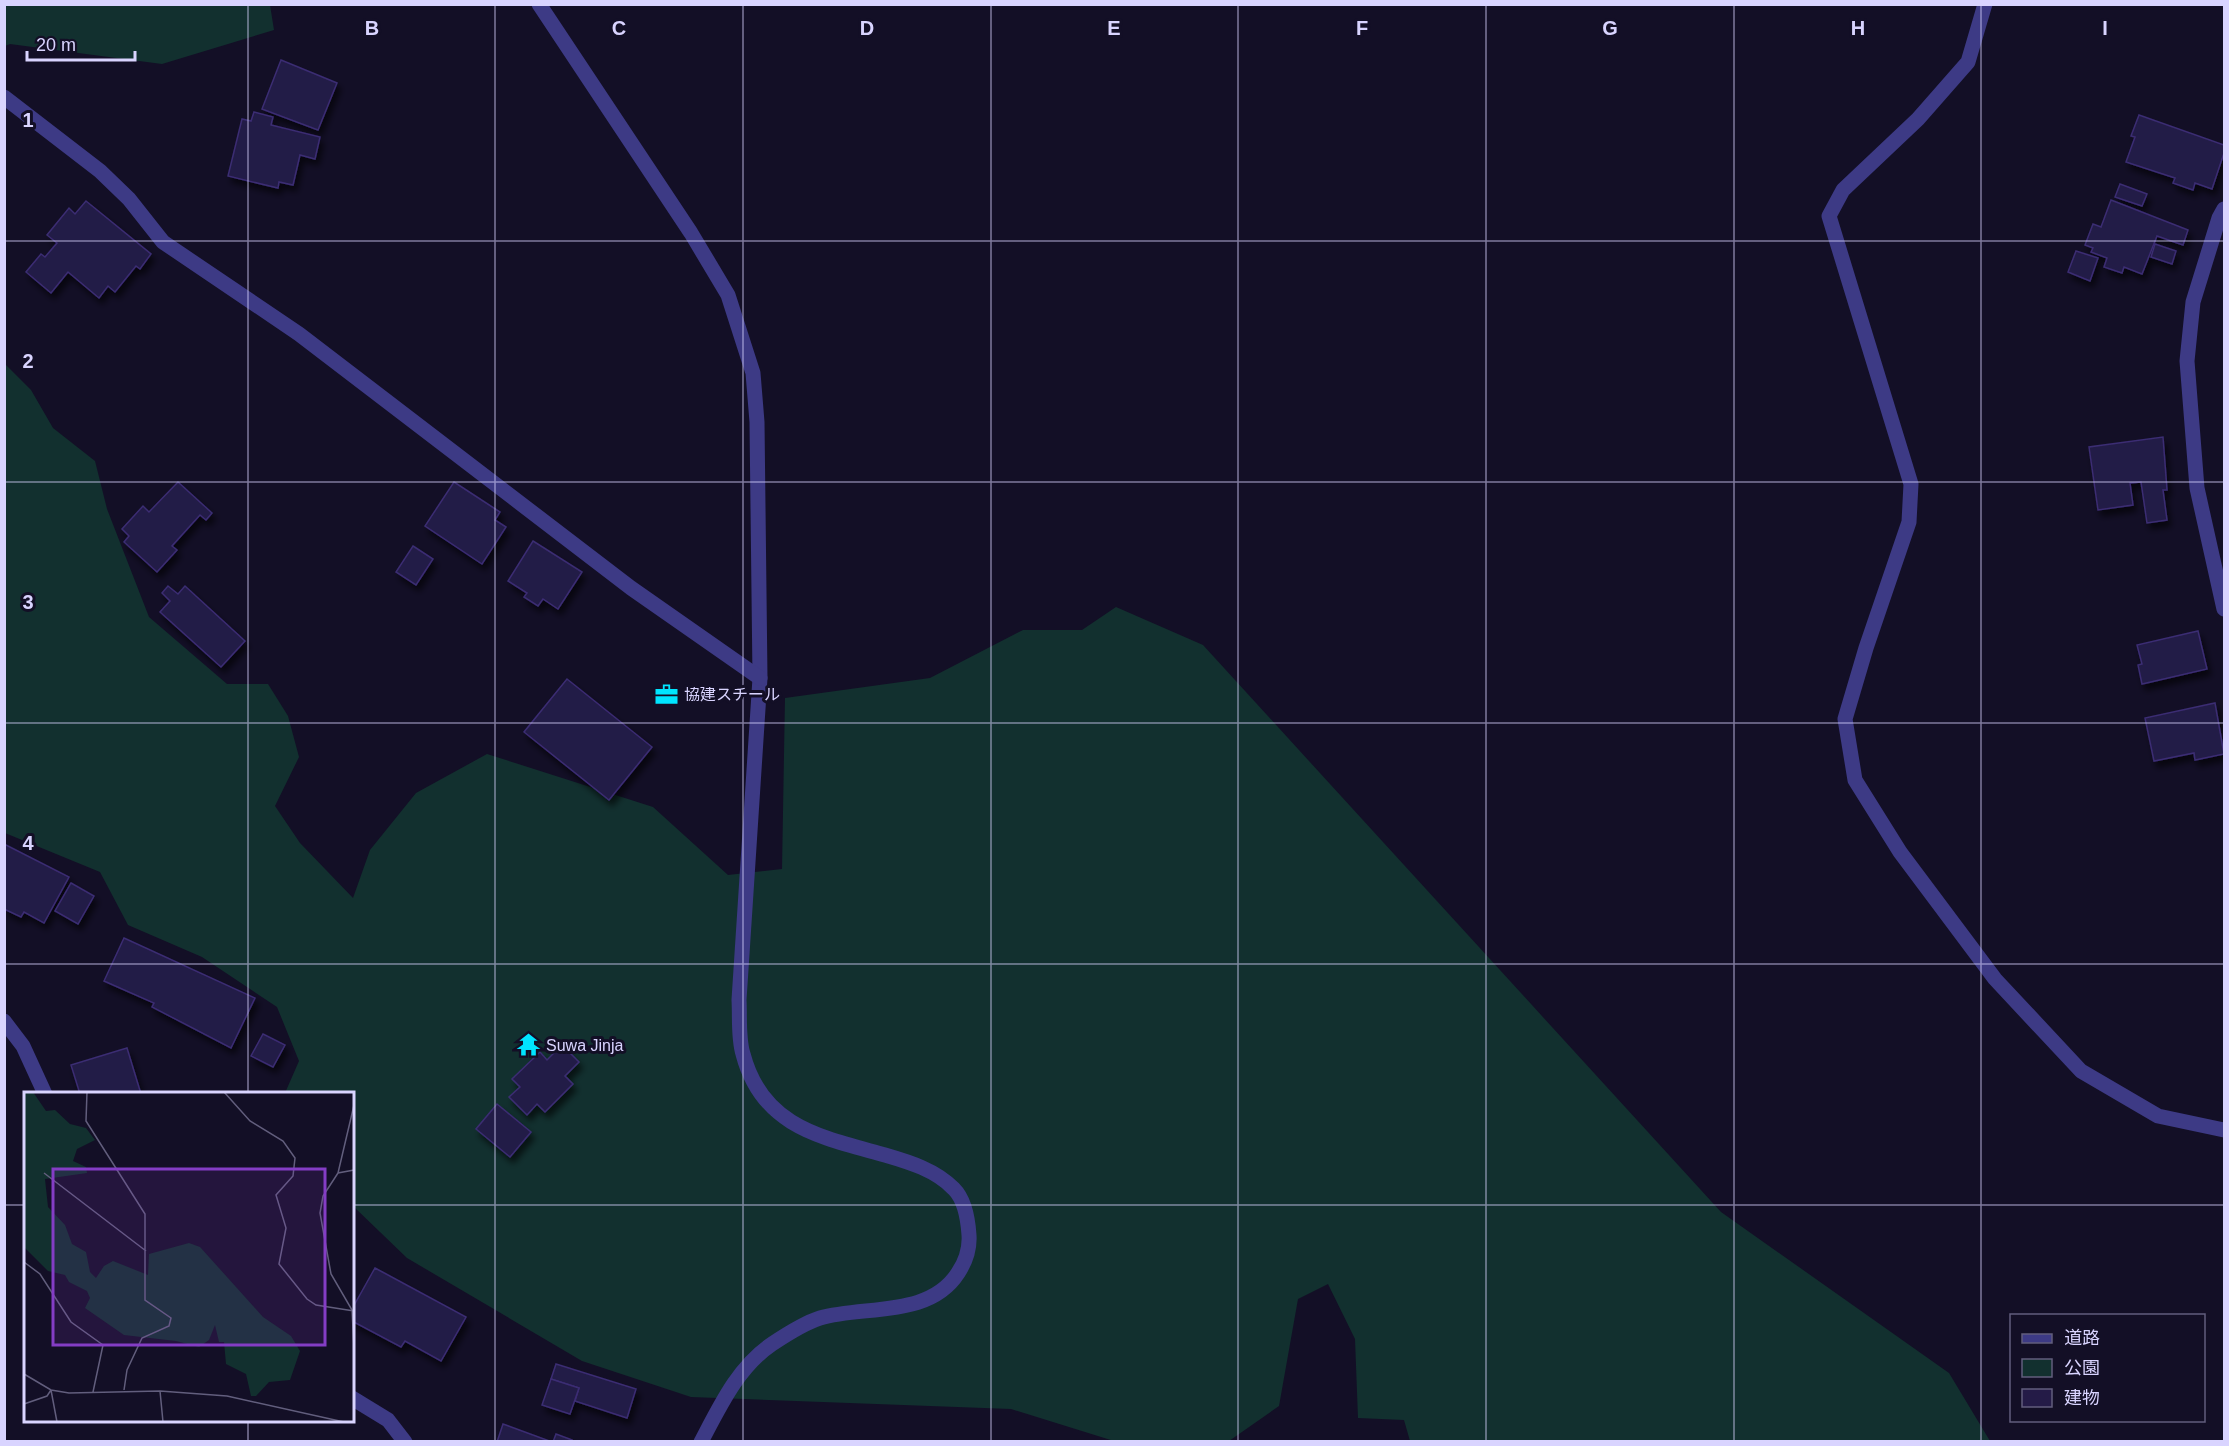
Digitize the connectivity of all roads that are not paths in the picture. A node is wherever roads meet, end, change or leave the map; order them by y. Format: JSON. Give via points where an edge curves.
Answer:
{"nodes":[{"id":1,"x":539,"y":4,"type":"edge"},
{"id":2,"x":1985,"y":4,"type":"edge"},
{"id":3,"x":4,"y":97,"type":"edge"},
{"id":4,"x":2224,"y":209,"type":"edge"},
{"id":5,"x":2224,"y":609,"type":"edge"},
{"id":6,"x":760,"y":678,"type":"junction"},
{"id":7,"x":4,"y":1020,"type":"edge"},
{"id":8,"x":44,"y":1092,"type":"edge"},
{"id":9,"x":2224,"y":1130,"type":"edge"},
{"id":10,"x":354,"y":1399,"type":"edge"},
{"id":11,"x":405,"y":1442,"type":"edge"},
{"id":12,"x":701,"y":1442,"type":"edge"}],
"edges":[{"from":1,"to":6,"type":"street","via":[[691,233],[728,295],[741,334],[753,373],[757,422]]},
{"from":2,"to":9,"type":"street","via":[[1968,62],[1918,119],[1843,190],[1829,216],[1911,484],[1909,522],[1845,720],[1855,780],[1900,852],[1995,979],[2081,1071],[2158,1116]]},
{"from":3,"to":6,"type":"street","via":[[100,171],[163,242],[299,334],[631,588]]},
{"from":4,"to":5,"type":"street","via":[[2193,302],[2187,361],[2197,488]]},
{"from":6,"to":12,"type":"street","via":[[739,1000],[742,1052],[750,1076],[766,1104],[783,1117],[854,1146],[915,1164],[954,1189],[963,1205],[970,1249],[950,1286],[924,1301],[820,1318],[770,1345],[732,1385]]},
{"from":7,"to":8,"type":"street","via":[[23,1046]]},
{"from":10,"to":11,"type":"street","via":[[387,1419]]}]}
